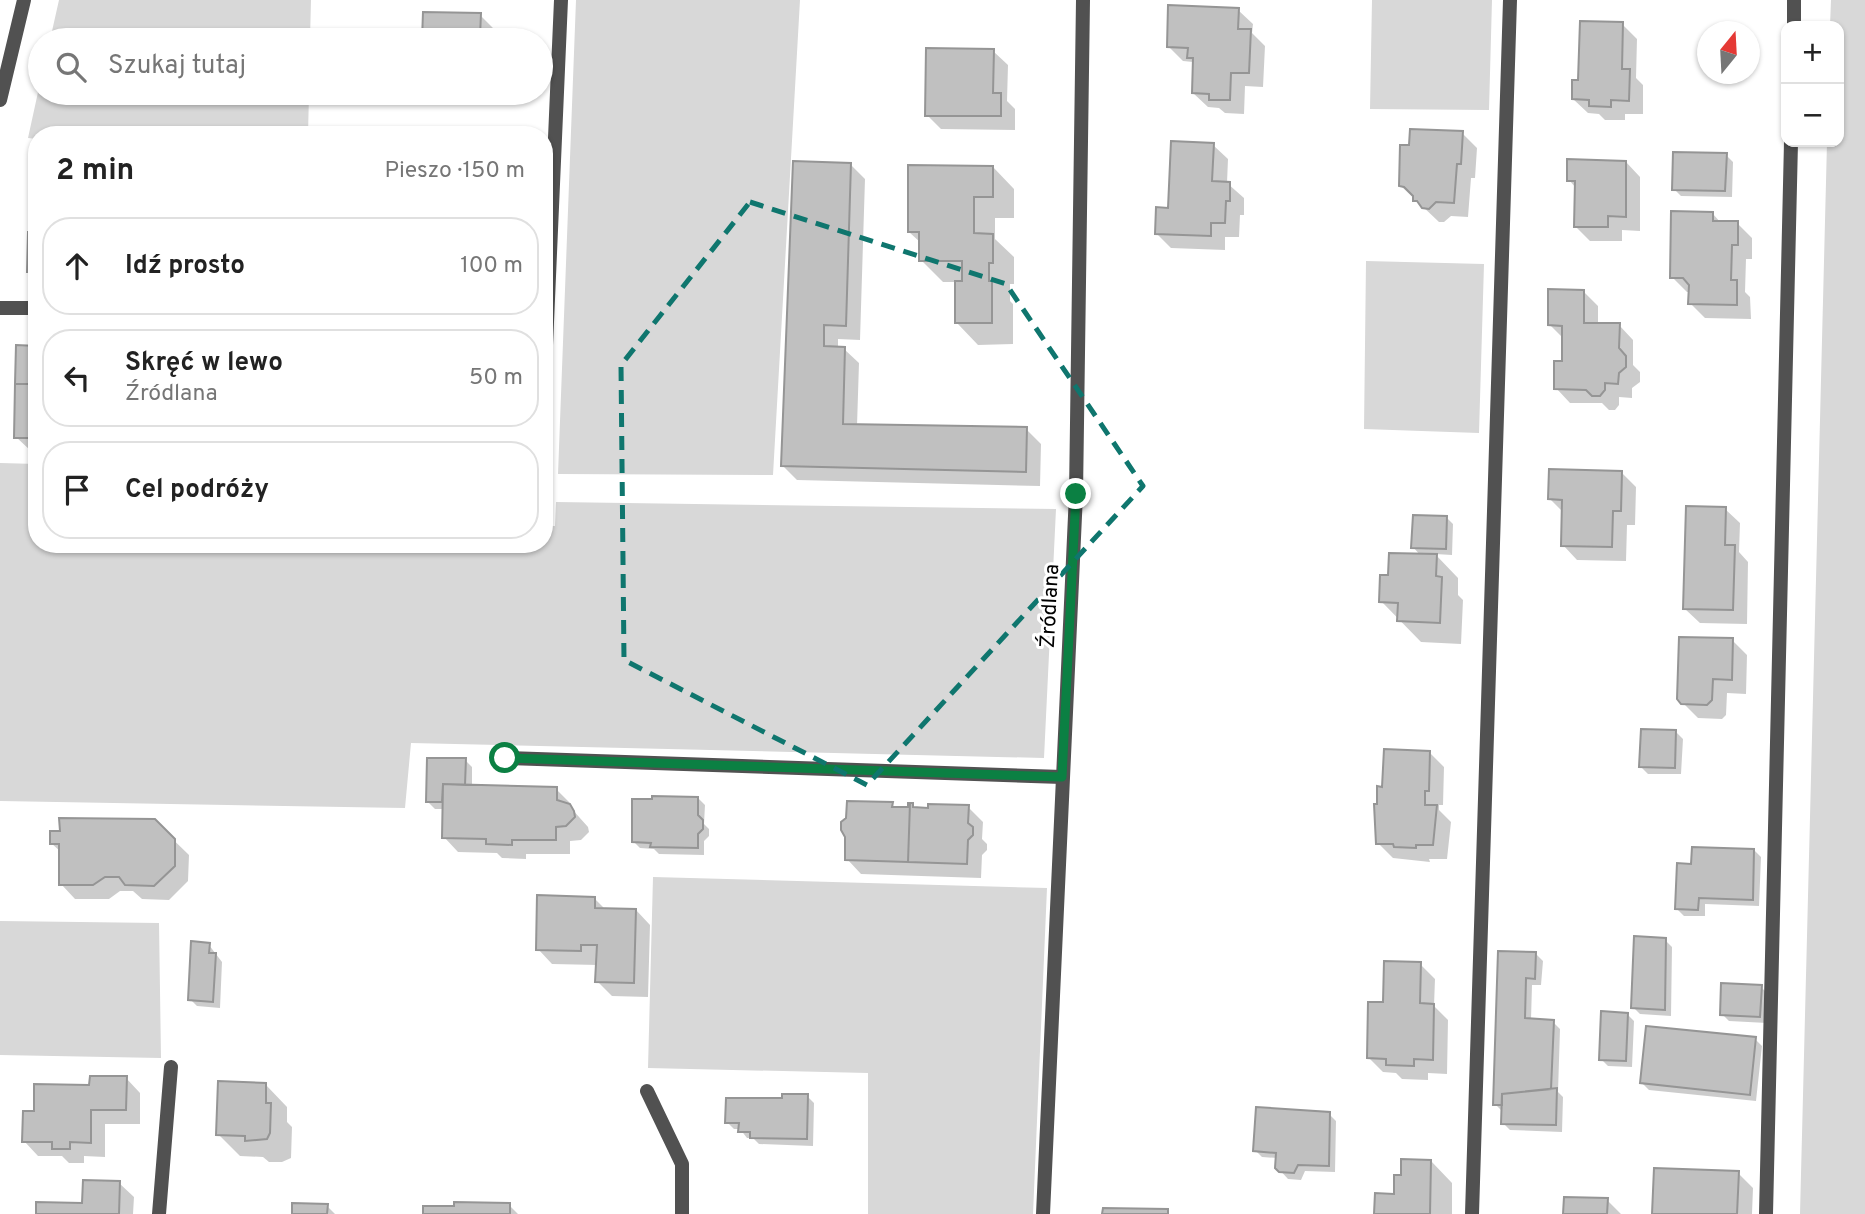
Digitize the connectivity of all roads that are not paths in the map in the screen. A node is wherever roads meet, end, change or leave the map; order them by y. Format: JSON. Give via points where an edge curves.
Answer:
{"nodes":[{"id":1,"x":24,"y":0,"type":"edge"},
{"id":2,"x":561,"y":0,"type":"edge"},
{"id":3,"x":1083,"y":0,"type":"edge"},
{"id":4,"x":1510,"y":0,"type":"edge"},
{"id":5,"x":1794,"y":0,"type":"edge"},
{"id":6,"x":1794,"y":21,"type":"edge"},
{"id":7,"x":0,"y":100,"type":"edge"},
{"id":8,"x":1791,"y":147,"type":"edge"},
{"id":9,"x":553,"y":184,"type":"edge"},
{"id":10,"x":0,"y":308,"type":"edge"},
{"id":11,"x":28,"y":308,"type":"edge"},
{"id":12,"x":505,"y":758,"type":"dead end"},
{"id":13,"x":1062,"y":777,"type":"junction"},
{"id":14,"x":172,"y":1067,"type":"dead end"},
{"id":15,"x":648,"y":1091,"type":"dead end"},
{"id":16,"x":159,"y":1214,"type":"edge"},
{"id":17,"x":682,"y":1214,"type":"edge"},
{"id":18,"x":1043,"y":1214,"type":"edge"},
{"id":19,"x":1472,"y":1214,"type":"edge"},
{"id":20,"x":1766,"y":1214,"type":"edge"}],
"edges":[{"from":1,"to":7,"type":"street"},
{"from":2,"to":9,"type":"street"},
{"from":3,"to":13,"type":"street","name":"Źródlana","via":[[1076,494]]},
{"from":4,"to":19,"type":"street"},
{"from":5,"to":6,"type":"street"},
{"from":8,"to":20,"type":"street"},
{"from":10,"to":11,"type":"street"},
{"from":12,"to":13,"type":"street"},
{"from":13,"to":18,"type":"street","name":"Źródlana"},
{"from":14,"to":16,"type":"street"},
{"from":15,"to":17,"type":"street","via":[[682,1164]]}]}
